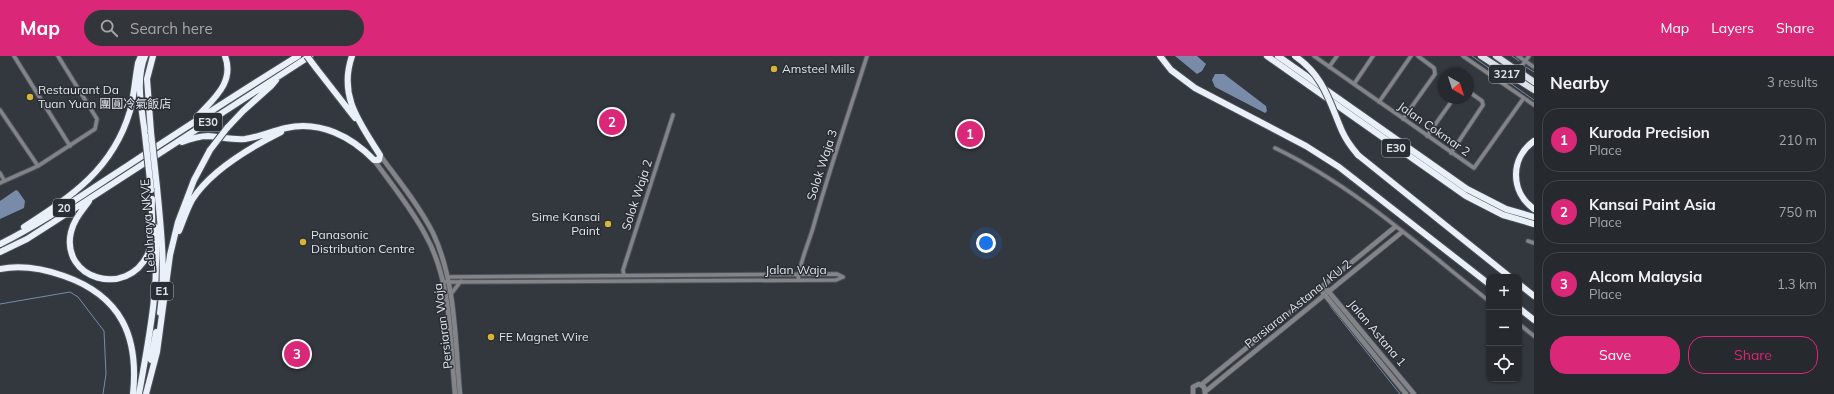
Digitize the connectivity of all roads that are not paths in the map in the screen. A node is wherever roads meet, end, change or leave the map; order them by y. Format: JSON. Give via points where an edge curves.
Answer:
{"nodes":[{"id":1,"x":14,"y":56,"type":"edge"},
{"id":2,"x":58,"y":56,"type":"edge"},
{"id":3,"x":141,"y":56,"type":"edge"},
{"id":4,"x":145,"y":56,"type":"edge"},
{"id":5,"x":153,"y":56,"type":"edge"},
{"id":6,"x":225,"y":56,"type":"edge"},
{"id":7,"x":298,"y":56,"type":"edge"},
{"id":8,"x":309,"y":56,"type":"edge"},
{"id":9,"x":352,"y":56,"type":"edge"},
{"id":10,"x":868,"y":56,"type":"edge"},
{"id":11,"x":1160,"y":56,"type":"edge"},
{"id":12,"x":1267,"y":56,"type":"edge"},
{"id":13,"x":1278,"y":56,"type":"edge"},
{"id":14,"x":1294,"y":56,"type":"edge"},
{"id":15,"x":1314,"y":56,"type":"edge"},
{"id":16,"x":1337,"y":56,"type":"edge"},
{"id":17,"x":1373,"y":56,"type":"edge"},
{"id":18,"x":1411,"y":56,"type":"edge"},
{"id":19,"x":1418,"y":56,"type":"edge"},
{"id":20,"x":1463,"y":56,"type":"edge"},
{"id":21,"x":1481,"y":56,"type":"edge"},
{"id":22,"x":1488,"y":56,"type":"edge"},
{"id":23,"x":1496,"y":56,"type":"edge"},
{"id":24,"x":1500,"y":56,"type":"edge"},
{"id":25,"x":1518,"y":56,"type":"edge"},
{"id":26,"x":1529,"y":56,"type":"edge"},
{"id":27,"x":1525,"y":61,"type":"junction"},
{"id":28,"x":1329,"y":67,"type":"junction"},
{"id":29,"x":1534,"y":67,"type":"edge"},
{"id":30,"x":1516,"y":70,"type":"junction"},
{"id":31,"x":278,"y":77,"type":"junction"},
{"id":32,"x":1534,"y":82,"type":"edge"},
{"id":33,"x":1354,"y":84,"type":"junction"},
{"id":34,"x":1534,"y":90,"type":"edge"},
{"id":35,"x":1474,"y":95,"type":"edge"},
{"id":36,"x":1523,"y":99,"type":"junction"},
{"id":37,"x":1379,"y":102,"type":"junction"},
{"id":38,"x":1450,"y":104,"type":"edge"},
{"id":39,"x":1534,"y":106,"type":"edge"},
{"id":40,"x":0,"y":110,"type":"edge"},
{"id":41,"x":673,"y":115,"type":"dead end"},
{"id":42,"x":1403,"y":119,"type":"junction"},
{"id":43,"x":192,"y":123,"type":"junction"},
{"id":44,"x":295,"y":127,"type":"junction"},
{"id":45,"x":364,"y":129,"type":"junction"},
{"id":46,"x":148,"y":134,"type":"junction"},
{"id":47,"x":1428,"y":136,"type":"junction"},
{"id":48,"x":1534,"y":141,"type":"edge"},
{"id":49,"x":174,"y":145,"type":"junction"},
{"id":50,"x":70,"y":146,"type":"junction"},
{"id":51,"x":1275,"y":148,"type":"dead end"},
{"id":52,"x":1451,"y":153,"type":"junction"},
{"id":53,"x":380,"y":155,"type":"junction"},
{"id":54,"x":374,"y":160,"type":"junction"},
{"id":55,"x":38,"y":166,"type":"junction"},
{"id":56,"x":125,"y":167,"type":"joint"},
{"id":57,"x":0,"y":174,"type":"edge"},
{"id":58,"x":4,"y":180,"type":"junction"},
{"id":59,"x":0,"y":183,"type":"edge"},
{"id":60,"x":90,"y":199,"type":"junction"},
{"id":61,"x":152,"y":199,"type":"junction"},
{"id":62,"x":1534,"y":209,"type":"edge"},
{"id":63,"x":1534,"y":217,"type":"edge"},
{"id":64,"x":1534,"y":224,"type":"edge"},
{"id":65,"x":1395,"y":227,"type":"junction"},
{"id":66,"x":1402,"y":232,"type":"junction"},
{"id":67,"x":1528,"y":241,"type":"dead end"},
{"id":68,"x":1534,"y":243,"type":"edge"},
{"id":69,"x":0,"y":244,"type":"edge"},
{"id":70,"x":0,"y":252,"type":"edge"},
{"id":71,"x":0,"y":269,"type":"edge"},
{"id":72,"x":799,"y":274,"type":"junction"},
{"id":73,"x":1506,"y":274,"type":"edge"},
{"id":74,"x":624,"y":275,"type":"junction"},
{"id":75,"x":442,"y":279,"type":"junction"},
{"id":76,"x":448,"y":279,"type":"junction"},
{"id":77,"x":798,"y":280,"type":"junction"},
{"id":78,"x":624,"y":281,"type":"junction"},
{"id":79,"x":461,"y":282,"type":"junction"},
{"id":80,"x":1486,"y":282,"type":"edge"},
{"id":81,"x":1324,"y":286,"type":"junction"},
{"id":82,"x":1522,"y":286,"type":"edge"},
{"id":83,"x":166,"y":289,"type":"junction"},
{"id":84,"x":1320,"y":289,"type":"junction"},
{"id":85,"x":1327,"y":293,"type":"junction"},
{"id":86,"x":451,"y":294,"type":"junction"},
{"id":87,"x":1534,"y":296,"type":"edge"},
{"id":88,"x":1486,"y":299,"type":"edge"},
{"id":89,"x":1522,"y":310,"type":"edge"},
{"id":90,"x":1534,"y":320,"type":"edge"},
{"id":91,"x":1522,"y":326,"type":"edge"},
{"id":92,"x":1534,"y":336,"type":"edge"},
{"id":93,"x":1201,"y":384,"type":"junction"},
{"id":94,"x":1191,"y":393,"type":"edge"},
{"id":95,"x":1205,"y":393,"type":"edge"},
{"id":96,"x":133,"y":394,"type":"edge"},
{"id":97,"x":139,"y":394,"type":"edge"},
{"id":98,"x":146,"y":394,"type":"edge"},
{"id":99,"x":455,"y":394,"type":"edge"},
{"id":100,"x":460,"y":394,"type":"edge"},
{"id":101,"x":1406,"y":394,"type":"edge"},
{"id":102,"x":1414,"y":394,"type":"edge"}],
"edges":[{"from":1,"to":50,"type":"street"},
{"from":2,"to":50,"type":"street","via":[[97,119],[95,129]]},
{"from":3,"to":69,"type":"highway","via":[[123,130],[101,168],[77,191]]},
{"from":4,"to":46,"type":"highway","via":[[139,84]]},
{"from":5,"to":46,"type":"highway","name":"Lebuhraya NKVE","number":"E1","via":[[147,79]]},
{"from":6,"to":43,"type":"highway","via":[[228,73],[224,85],[218,96]]},
{"from":7,"to":43,"type":"highway","number":"E30"},
{"from":8,"to":31,"type":"highway","number":"E30"},
{"from":8,"to":45,"type":"highway","bridge":true},
{"from":9,"to":45,"type":"highway","via":[[348,94],[354,112]]},
{"from":10,"to":72,"type":"street","name":"Solok Waja 3"},
{"from":11,"to":80,"type":"highway","via":[[1171,70],[1195,88],[1306,146],[1339,167]]},
{"from":12,"to":64,"type":"highway","number":"E30","via":[[1466,196],[1503,215]]},
{"from":13,"to":63,"type":"highway","number":"E30","via":[[1468,189],[1506,209]]},
{"from":14,"to":73,"type":"highway","bridge":true,"via":[[1309,68],[1320,82],[1342,132],[1358,155]]},
{"from":15,"to":28,"type":"street","name":"Jalan Cokmar 2"},
{"from":16,"to":28,"type":"street"},
{"from":17,"to":33,"type":"street"},
{"from":18,"to":37,"type":"street"},
{"from":19,"to":42,"type":"street","via":[[1434,68],[1434,74]]},
{"from":20,"to":36,"type":"street"},
{"from":21,"to":34,"type":"highway","number":"3217"},
{"from":22,"to":34,"type":"highway"},
{"from":23,"to":30,"type":"highway","number":"3217"},
{"from":24,"to":30,"type":"highway"},
{"from":25,"to":27,"type":"street"},
{"from":26,"to":27,"type":"street"},
{"from":27,"to":29,"type":"street"},
{"from":27,"to":30,"type":"street"},
{"from":28,"to":33,"type":"street","name":"Jalan Cokmar 2"},
{"from":30,"to":32,"type":"highway","number":"3217"},
{"from":31,"to":49,"type":"highway","number":"E30"},
{"from":31,"to":83,"type":"highway","bridge":true,"via":[[227,128],[210,150],[194,180],[172,244]]},
{"from":33,"to":37,"type":"street","name":"Jalan Cokmar 2"},
{"from":35,"to":52,"type":"street","via":[[1482,101],[1482,108]]},
{"from":36,"to":39,"type":"street"},
{"from":36,"to":52,"type":"street","name":"Jalan Cokmar 2","via":[[1475,167],[1472,168]]},
{"from":37,"to":42,"type":"street","name":"Jalan Cokmar 2"},
{"from":38,"to":47,"type":"street"},
{"from":40,"to":55,"type":"street"},
{"from":41,"to":74,"type":"street","name":"Solok Waja 2","via":[[623,270]]},
{"from":42,"to":47,"type":"street","name":"Jalan Cokmar 2"},
{"from":43,"to":56,"type":"highway","number":"E30"},
{"from":44,"to":49,"type":"highway","via":[[246,138],[207,136]]},
{"from":44,"to":54,"type":"highway","via":[[323,128],[342,135],[361,146]]},
{"from":44,"to":83,"type":"highway","via":[[268,139],[236,159],[202,187],[192,200],[180,228]]},
{"from":45,"to":53,"type":"highway"},
{"from":46,"to":61,"type":"highway","bridge":true},
{"from":46,"to":98,"type":"highway","name":"Lebuhraya NKVE","number":"E1","bridge":true,"via":[[157,187],[163,274]]},
{"from":47,"to":52,"type":"street","name":"Jalan Cokmar 2"},
{"from":48,"to":62,"type":"highway","via":[[1522,153],[1515,174],[1521,196]]},
{"from":49,"to":60,"type":"highway","number":"E30"},
{"from":50,"to":55,"type":"street"},
{"from":51,"to":65,"type":"street","via":[[1320,173]]},
{"from":53,"to":54,"type":"highway","via":[[379,160]]},
{"from":53,"to":76,"type":"street","name":"Persiaran Waja","via":[[429,227],[442,256]]},
{"from":54,"to":75,"type":"street","name":"Persiaran Waja","via":[[427,236]]},
{"from":55,"to":58,"type":"street"},
{"from":56,"to":69,"type":"highway","number":"20","via":[[26,231]]},
{"from":57,"to":58,"type":"street"},
{"from":58,"to":59,"type":"street"},
{"from":60,"to":61,"type":"highway","via":[[76,217],[72,227],[71,249],[85,272],[109,280],[128,276],[146,258],[150,245]]},
{"from":60,"to":70,"type":"highway","number":"20","via":[[27,239]]},
{"from":61,"to":97,"type":"highway","via":[[157,250],[156,284],[153,318]]},
{"from":65,"to":66,"type":"street"},
{"from":65,"to":81,"type":"street","name":"Persiaran Astana / KU 2"},
{"from":66,"to":85,"type":"street","name":"Persiaran Astana / KU 2"},
{"from":66,"to":88,"type":"street"},
{"from":67,"to":68,"type":"street"},
{"from":71,"to":96,"type":"highway","via":[[45,271],[61,275],[102,295],[124,322],[131,341],[134,363]]},
{"from":72,"to":74,"type":"street","name":"Jalan Waja"},
{"from":72,"to":77,"type":"street","name":"Solok Waja 3"},
{"from":72,"to":77,"type":"street","name":"Jalan Waja","via":[[836,274],[843,277],[836,280]]},
{"from":74,"to":76,"type":"street","name":"Jalan Waja"},
{"from":74,"to":78,"type":"street","name":"Solok Waja 2"},
{"from":75,"to":76,"type":"street","name":"Jalan Waja"},
{"from":75,"to":99,"type":"street","name":"Persiaran Waja","via":[[446,294]]},
{"from":76,"to":79,"type":"street","name":"Jalan Waja"},
{"from":76,"to":86,"type":"street","name":"Persiaran Waja"},
{"from":77,"to":78,"type":"street","name":"Jalan Waja"},
{"from":78,"to":79,"type":"street","name":"Jalan Waja"},
{"from":79,"to":86,"type":"street"},
{"from":81,"to":84,"type":"street","name":"Persiaran Astana / KU 2"},
{"from":81,"to":85,"type":"street","name":"Jalan Astana 1"},
{"from":82,"to":87,"type":"highway"},
{"from":83,"to":98,"type":"highway","via":[[157,352]]},
{"from":84,"to":85,"type":"street","name":"Jalan Astana 1"},
{"from":84,"to":93,"type":"street","name":"Persiaran Astana / KU 2"},
{"from":85,"to":95,"type":"street","name":"Persiaran Astana / KU 2"},
{"from":85,"to":101,"type":"street","name":"Jalan Astana 1"},
{"from":85,"to":102,"type":"street","name":"Jalan Astana 1"},
{"from":86,"to":100,"type":"street","name":"Persiaran Waja"},
{"from":89,"to":90,"type":"highway"},
{"from":91,"to":92,"type":"street"},
{"from":93,"to":94,"type":"street","name":"Persiaran Astana / KU 2","via":[[1195,386]]},
{"from":93,"to":95,"type":"street"}]}
